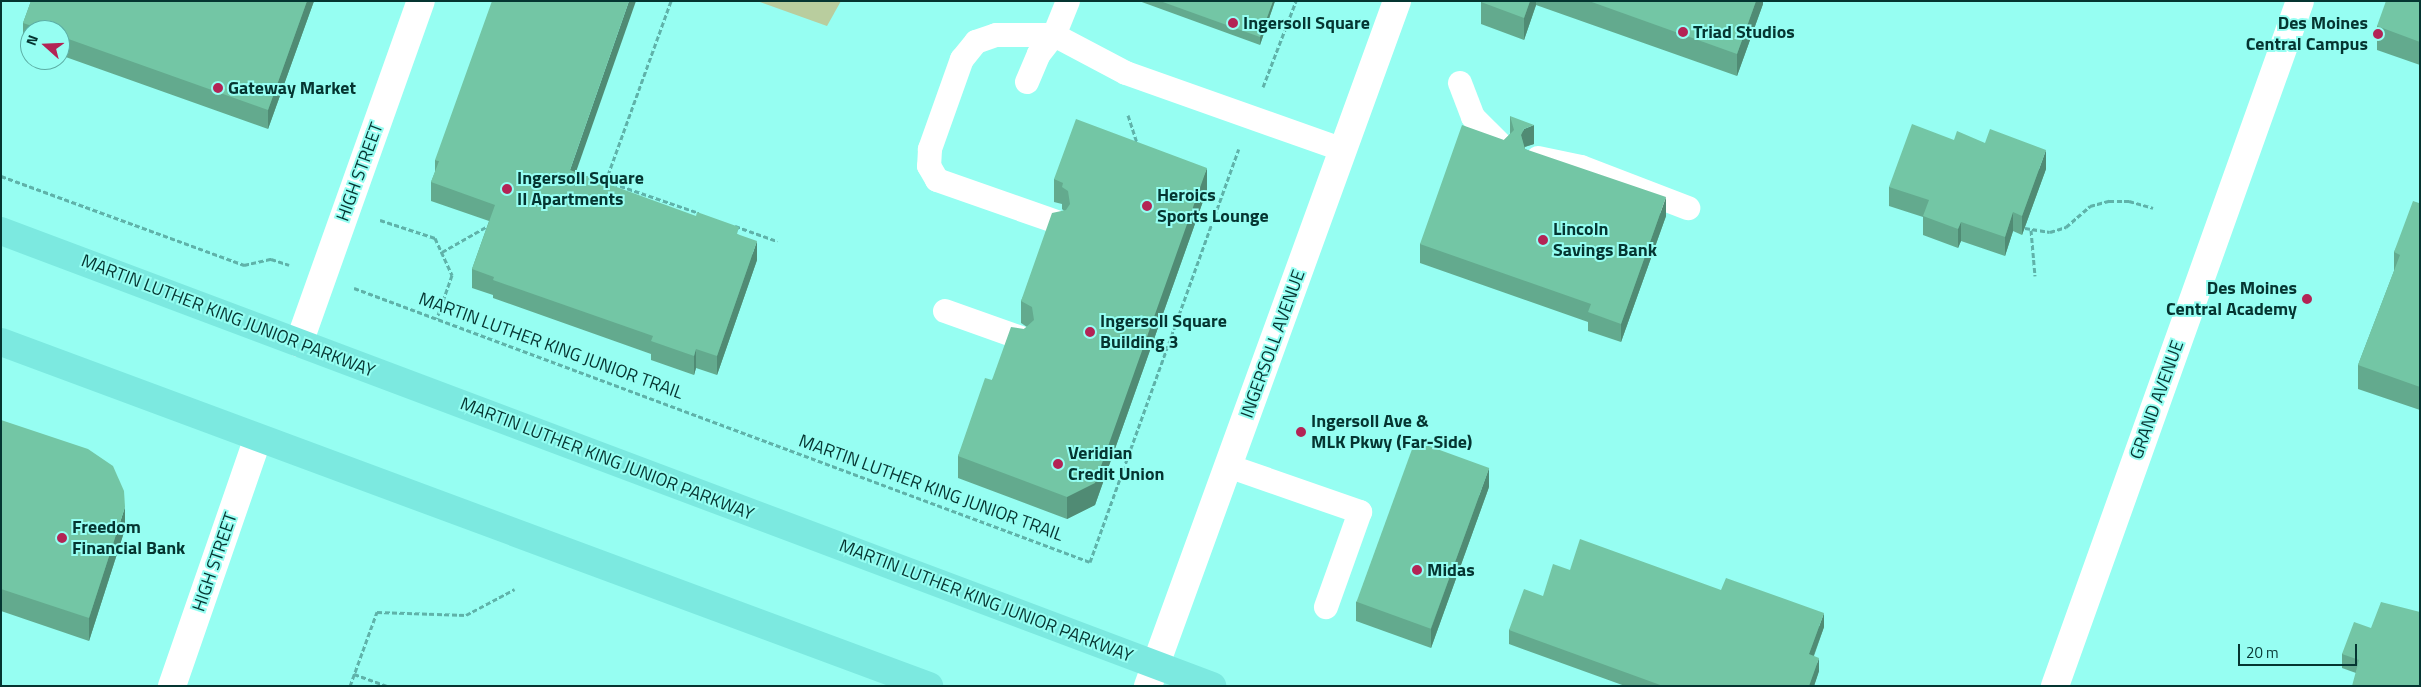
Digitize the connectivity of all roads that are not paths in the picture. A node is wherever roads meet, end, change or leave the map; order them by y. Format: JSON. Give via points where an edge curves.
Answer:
{"nodes":[{"id":1,"x":421,"y":1,"type":"edge"},
{"id":2,"x":1068,"y":1,"type":"edge"},
{"id":3,"x":1397,"y":1,"type":"edge"},
{"id":4,"x":2300,"y":1,"type":"edge"},
{"id":5,"x":1054,"y":35,"type":"junction"},
{"id":6,"x":1027,"y":82,"type":"dead end"},
{"id":7,"x":1460,"y":83,"type":"dead end"},
{"id":8,"x":1501,"y":145,"type":"edge"},
{"id":9,"x":1343,"y":150,"type":"junction"},
{"id":10,"x":1534,"y":157,"type":"edge"},
{"id":11,"x":1688,"y":208,"type":"dead end"},
{"id":12,"x":1057,"y":222,"type":"edge"},
{"id":13,"x":1,"y":232,"type":"edge"},
{"id":14,"x":945,"y":311,"type":"dead end"},
{"id":15,"x":1021,"y":338,"type":"edge"},
{"id":16,"x":1,"y":342,"type":"edge"},
{"id":17,"x":299,"y":343,"type":"junction"},
{"id":18,"x":258,"y":438,"type":"junction"},
{"id":19,"x":1228,"y":466,"type":"junction"},
{"id":20,"x":1326,"y":607,"type":"dead end"},
{"id":21,"x":1151,"y":675,"type":"edge"},
{"id":22,"x":172,"y":686,"type":"edge"},
{"id":23,"x":929,"y":686,"type":"edge"},
{"id":24,"x":1212,"y":686,"type":"edge"},
{"id":25,"x":2055,"y":686,"type":"edge"}],
"edges":[{"from":1,"to":17,"type":"main road","name":"HIGH STREET"},
{"from":2,"to":5,"type":"lane"},
{"from":3,"to":9,"type":"main road","name":"INGERSOLL AVENUE"},
{"from":4,"to":25,"type":"main road","name":"GRAND AVENUE"},
{"from":5,"to":6,"type":"lane","via":[[1039,54]]},
{"from":5,"to":9,"type":"lane","via":[[1126,73]]},
{"from":5,"to":12,"type":"lane","via":[[996,35],[976,42],[962,59],[930,149],[929,166],[937,180]]},
{"from":7,"to":8,"type":"lane","via":[[1473,117]]},
{"from":9,"to":19,"type":"main road","name":"INGERSOLL AVENUE"},
{"from":10,"to":11,"type":"lane","via":[[1581,167]]},
{"from":13,"to":17,"type":"main road","name":"MARTIN LUTHER KING JUNIOR PARKWAY"},
{"from":14,"to":15,"type":"lane"},
{"from":16,"to":18,"type":"main road"},
{"from":17,"to":21,"type":"main road","name":"MARTIN LUTHER KING JUNIOR PARKWAY"},
{"from":18,"to":22,"type":"main road","name":"HIGH STREET"},
{"from":18,"to":23,"type":"main road"},
{"from":19,"to":20,"type":"lane","via":[[1360,512]]},
{"from":19,"to":21,"type":"main road","name":"INGERSOLL AVENUE"},
{"from":21,"to":24,"type":"main road","name":"MARTIN LUTHER KING JUNIOR PARKWAY"}]}
